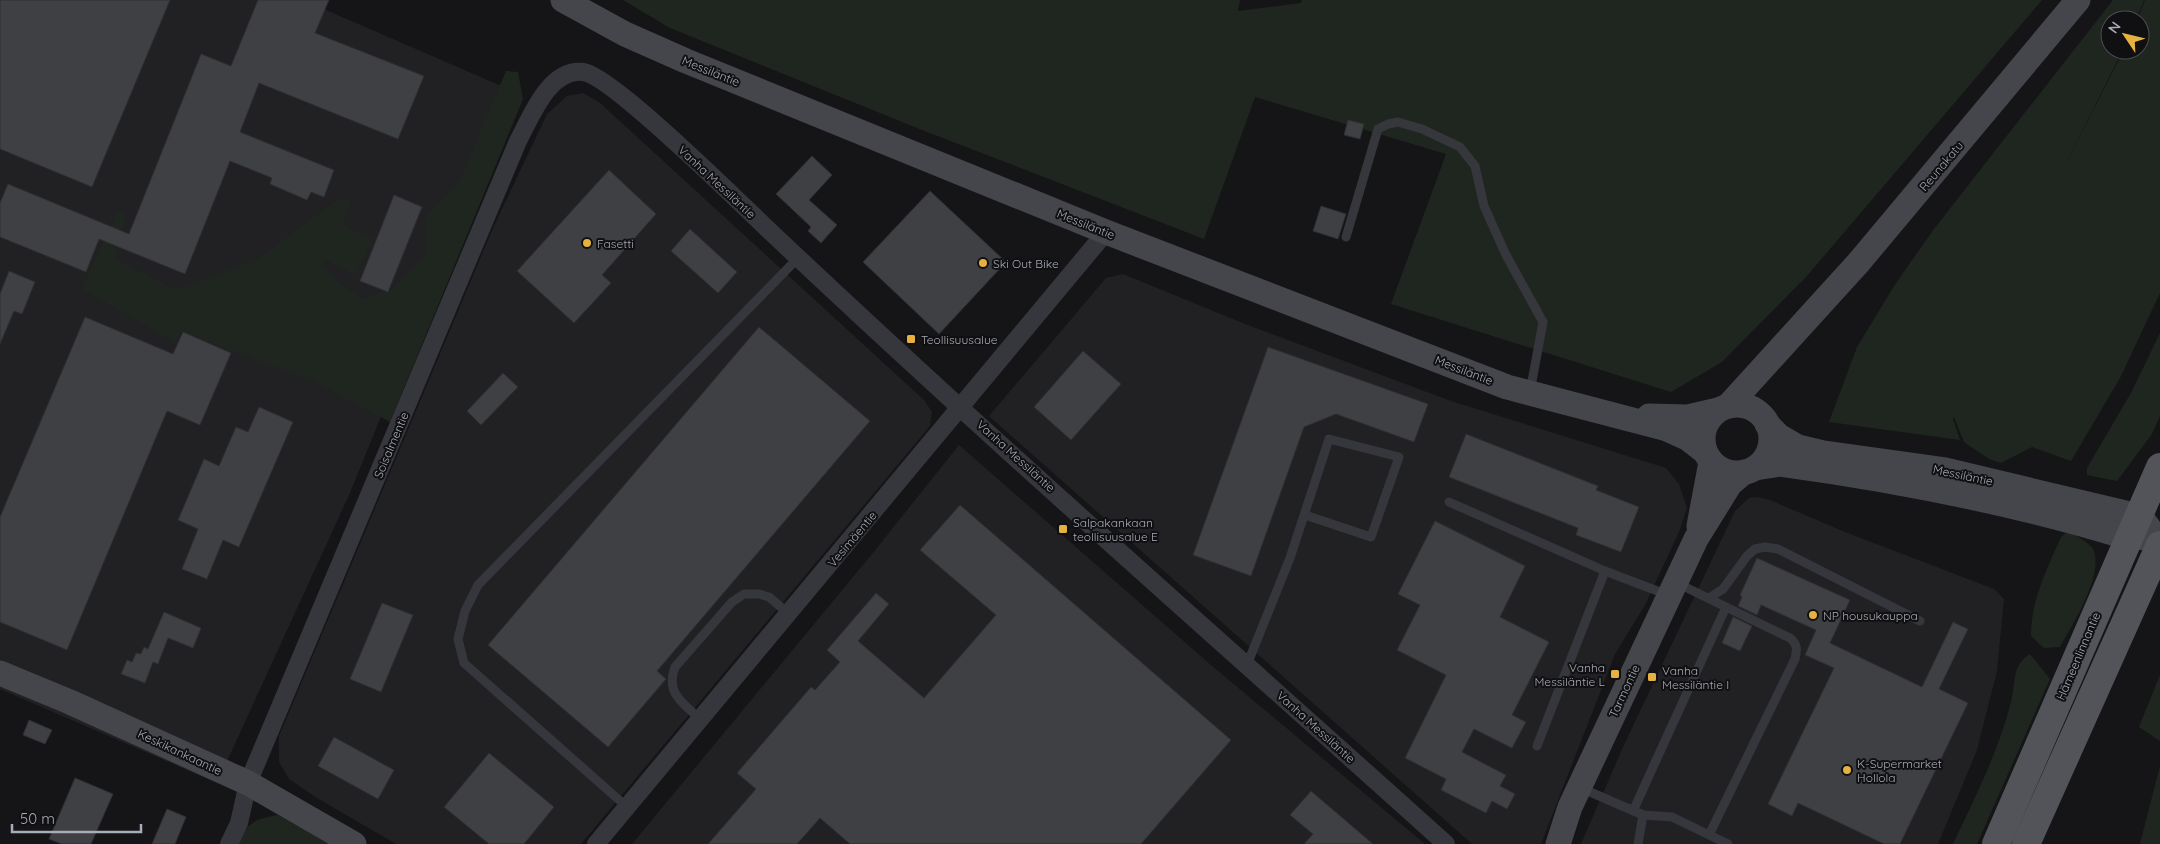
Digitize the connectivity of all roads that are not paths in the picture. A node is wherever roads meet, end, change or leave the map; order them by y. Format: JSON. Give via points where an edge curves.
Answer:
{"nodes":[{"id":1,"x":563,"y":0,"type":"edge"},
{"id":2,"x":2078,"y":0,"type":"edge"},
{"id":3,"x":584,"y":72,"type":"joint"},
{"id":4,"x":1106,"y":232,"type":"junction"},
{"id":5,"x":1346,"y":237,"type":"dead end"},
{"id":6,"x":798,"y":258,"type":"junction"},
{"id":7,"x":1800,"y":328,"type":"junction"},
{"id":8,"x":1530,"y":392,"type":"junction"},
{"id":9,"x":961,"y":408,"type":"junction"},
{"id":10,"x":1724,"y":408,"type":"junction"},
{"id":11,"x":1622,"y":416,"type":"junction"},
{"id":12,"x":1764,"y":419,"type":"junction"},
{"id":13,"x":1708,"y":457,"type":"junction"},
{"id":14,"x":2160,"y":467,"type":"edge"},
{"id":15,"x":1750,"y":470,"type":"junction"},
{"id":16,"x":1449,"y":502,"type":"dead end"},
{"id":17,"x":1305,"y":515,"type":"junction"},
{"id":18,"x":2150,"y":537,"type":"edge"},
{"id":19,"x":1696,"y":539,"type":"junction"},
{"id":20,"x":1605,"y":570,"type":"junction"},
{"id":21,"x":1672,"y":588,"type":"junction"},
{"id":22,"x":1709,"y":598,"type":"junction"},
{"id":23,"x":1726,"y":607,"type":"junction"},
{"id":24,"x":788,"y":614,"type":"junction"},
{"id":25,"x":1920,"y":621,"type":"dead end"},
{"id":26,"x":1247,"y":665,"type":"junction"},
{"id":27,"x":0,"y":674,"type":"edge"},
{"id":28,"x":700,"y":719,"type":"junction"},
{"id":29,"x":1537,"y":746,"type":"dead end"},
{"id":30,"x":248,"y":783,"type":"junction"},
{"id":31,"x":1579,"y":787,"type":"junction"},
{"id":32,"x":626,"y":807,"type":"junction"},
{"id":33,"x":1633,"y":811,"type":"junction"},
{"id":34,"x":1643,"y":815,"type":"junction"},
{"id":35,"x":1709,"y":835,"type":"junction"},
{"id":36,"x":229,"y":844,"type":"edge"},
{"id":37,"x":354,"y":844,"type":"edge"},
{"id":38,"x":596,"y":844,"type":"edge"},
{"id":39,"x":1446,"y":844,"type":"edge"},
{"id":40,"x":1558,"y":844,"type":"edge"},
{"id":41,"x":1638,"y":844,"type":"edge"},
{"id":42,"x":1728,"y":844,"type":"edge"},
{"id":43,"x":1996,"y":844,"type":"edge"},
{"id":44,"x":2026,"y":844,"type":"edge"}],
"edges":[{"from":1,"to":4,"type":"street","name":"Messiläntie","via":[[625,34],[686,61]]},
{"from":2,"to":7,"type":"street","name":"Reunakatu"},
{"from":3,"to":6,"type":"street","name":"Vanha Messiläntie","via":[[606,81]]},
{"from":3,"to":30,"type":"street","name":"Soisalmentie","via":[[566,74],[553,84],[518,141]]},
{"from":4,"to":8,"type":"street","name":"Messiläntie","via":[[1507,387]]},
{"from":4,"to":9,"type":"street","name":"Vesimäentie"},
{"from":5,"to":8,"type":"lane","via":[[1378,129],[1398,122],[1460,147],[1475,166],[1488,214],[1514,272],[1543,322]]},
{"from":6,"to":9,"type":"street","name":"Vanha Messiläntie"},
{"from":6,"to":32,"type":"lane","via":[[478,584],[464,611],[458,639],[464,663]]},
{"from":7,"to":10,"type":"street","name":"Reunakatu"},
{"from":7,"to":12,"type":"street","name":"Reunakatu","via":[[1774,370],[1765,395]]},
{"from":8,"to":11,"type":"street","name":"Messiläntie"},
{"from":9,"to":24,"type":"street","name":"Vesimäentie"},
{"from":9,"to":26,"type":"street","name":"Vanha Messiläntie"},
{"from":10,"to":11,"type":"street","name":"Messiläntie","via":[[1688,417]]},
{"from":10,"to":12,"type":"street","via":[[1741,405]]},
{"from":10,"to":13,"type":"street","via":[[1710,418],[1704,428],[1702,440]]},
{"from":11,"to":13,"type":"street","name":"Messiläntie","via":[[1676,433]]},
{"from":12,"to":15,"type":"street","via":[[1771,443],[1763,461]]},
{"from":12,"to":18,"type":"street","name":"Messiläntie","via":[[1779,436],[1798,448],[1945,470]]},
{"from":13,"to":15,"type":"street","via":[[1724,471]]},
{"from":13,"to":19,"type":"street","name":"Tarmontie"},
{"from":14,"to":18,"type":"main road","name":"Hämeenlinnantie"},
{"from":15,"to":18,"type":"street","name":"Messiläntie","via":[[1780,464],[1951,492]]},
{"from":15,"to":19,"type":"street","name":"Tarmontie","via":[[1730,484]]},
{"from":16,"to":20,"type":"lane"},
{"from":17,"to":17,"type":"lane","via":[[1330,439],[1399,457],[1371,537]]},
{"from":17,"to":26,"type":"lane"},
{"from":18,"to":43,"type":"main road","name":"Hämeenlinnantie"},
{"from":18,"to":44,"type":"main road","name":"Hämeenlinnantie"},
{"from":19,"to":21,"type":"street","name":"Tarmontie"},
{"from":20,"to":21,"type":"lane"},
{"from":20,"to":29,"type":"lane"},
{"from":21,"to":22,"type":"lane"},
{"from":21,"to":31,"type":"street","name":"Tarmontie"},
{"from":22,"to":23,"type":"lane"},
{"from":22,"to":25,"type":"lane","via":[[1723,589],[1747,556],[1755,549],[1765,547],[1778,549]]},
{"from":23,"to":33,"type":"lane"},
{"from":23,"to":35,"type":"lane","via":[[1790,638],[1798,648]]},
{"from":24,"to":28,"type":"street","name":"Vesimäentie"},
{"from":24,"to":28,"type":"lane","via":[[770,597],[744,594],[732,602],[675,667],[672,688]]},
{"from":26,"to":39,"type":"street","name":"Vanha Messiläntie"},
{"from":27,"to":30,"type":"street","name":"Keskikankaantie","via":[[70,702]]},
{"from":28,"to":32,"type":"street","name":"Vesimäentie"},
{"from":30,"to":36,"type":"street","name":"Soisalmentie","via":[[239,823]]},
{"from":30,"to":37,"type":"street","name":"Keskikankaantie"},
{"from":31,"to":33,"type":"lane"},
{"from":31,"to":40,"type":"street","name":"Tarmontie"},
{"from":32,"to":38,"type":"street","name":"Vesimäentie"},
{"from":33,"to":34,"type":"lane"},
{"from":34,"to":35,"type":"lane","via":[[1672,817]]},
{"from":34,"to":41,"type":"lane"},
{"from":35,"to":42,"type":"lane"}]}
